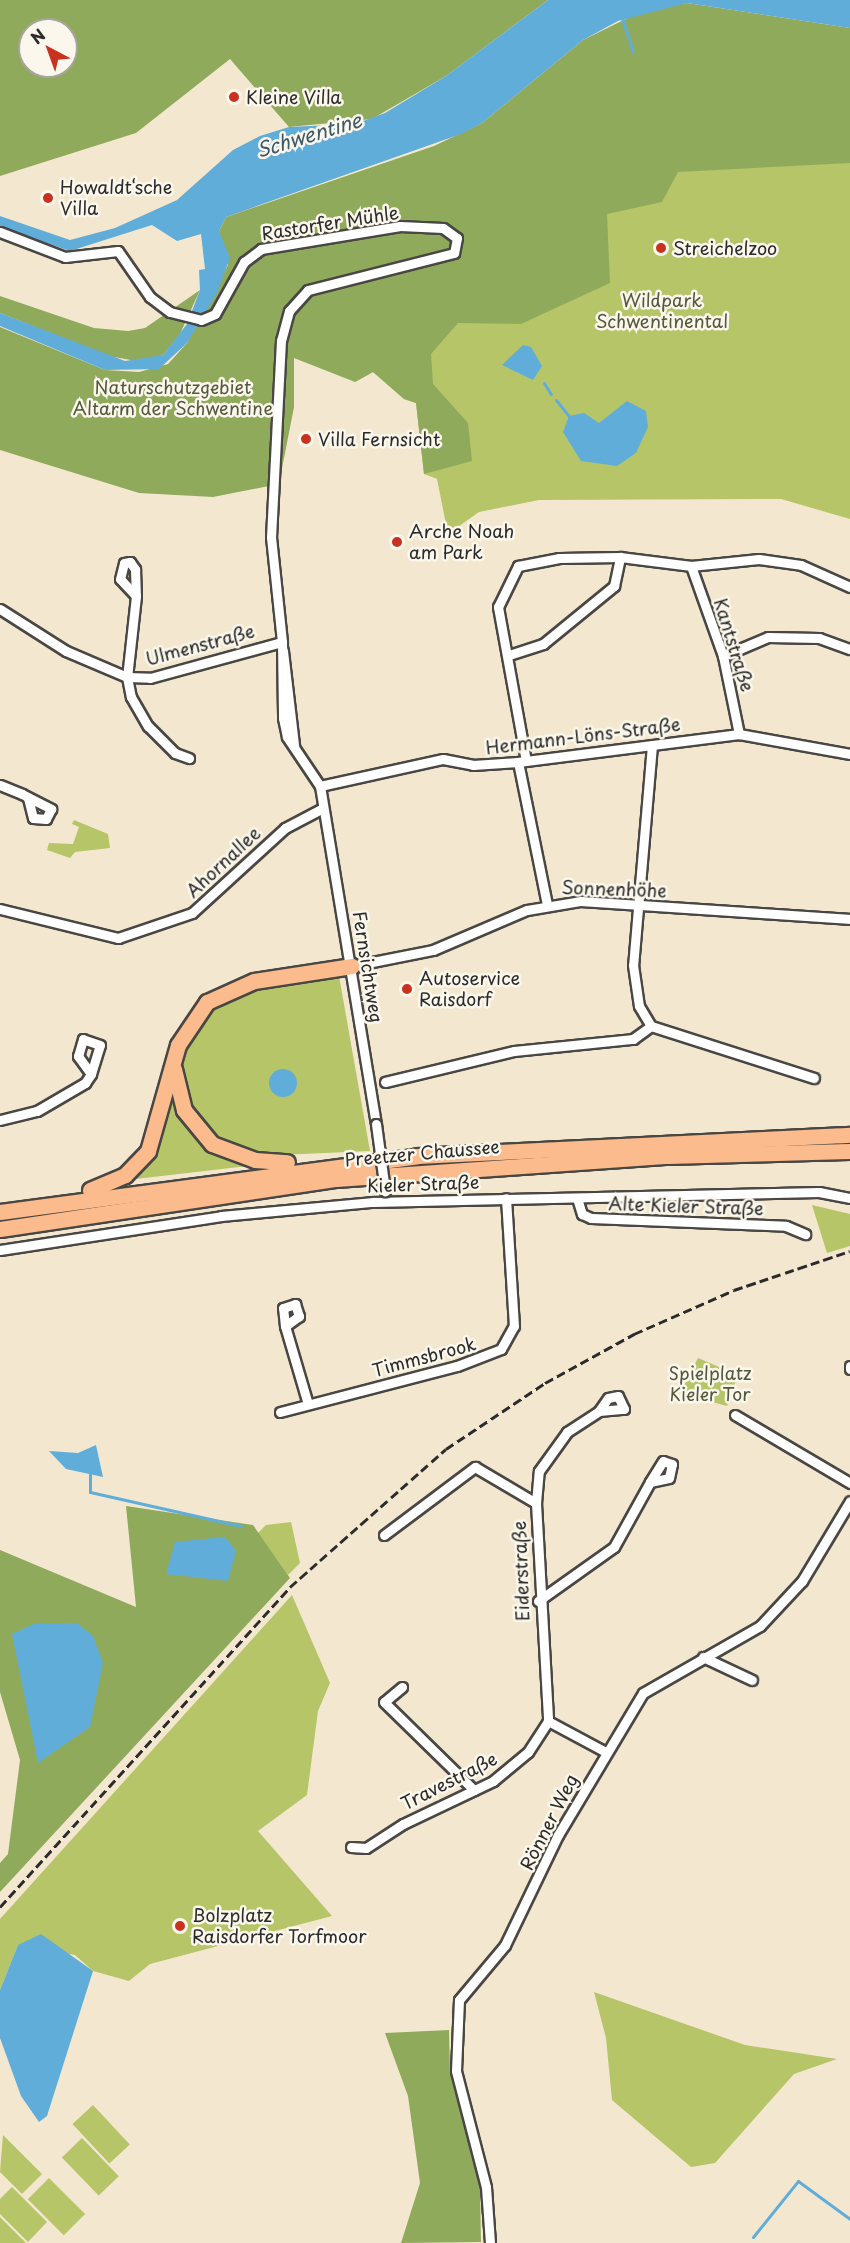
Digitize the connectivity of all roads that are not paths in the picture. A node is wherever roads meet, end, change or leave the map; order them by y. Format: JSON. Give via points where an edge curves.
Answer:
{"nodes":[{"id":1,"x":0,"y":232,"type":"edge"},
{"id":2,"x":277,"y":427,"type":"joint"},
{"id":3,"x":620,"y":557,"type":"junction"},
{"id":4,"x":691,"y":566,"type":"junction"},
{"id":5,"x":850,"y":587,"type":"edge"},
{"id":6,"x":136,"y":596,"type":"dead end"},
{"id":7,"x":0,"y":609,"type":"edge"},
{"id":8,"x":283,"y":646,"type":"junction"},
{"id":9,"x":850,"y":649,"type":"edge"},
{"id":10,"x":509,"y":655,"type":"junction"},
{"id":11,"x":723,"y":656,"type":"junction"},
{"id":12,"x":127,"y":677,"type":"junction"},
{"id":13,"x":739,"y":734,"type":"junction"},
{"id":14,"x":652,"y":745,"type":"junction"},
{"id":15,"x":850,"y":754,"type":"edge"},
{"id":16,"x":189,"y":758,"type":"dead end"},
{"id":17,"x":522,"y":761,"type":"junction"},
{"id":18,"x":0,"y":785,"type":"edge"},
{"id":19,"x":321,"y":786,"type":"junction"},
{"id":20,"x":28,"y":798,"type":"dead end"},
{"id":21,"x":323,"y":808,"type":"junction"},
{"id":22,"x":547,"y":904,"type":"junction"},
{"id":23,"x":637,"y":907,"type":"junction"},
{"id":24,"x":0,"y":909,"type":"edge"},
{"id":25,"x":850,"y":919,"type":"edge"},
{"id":26,"x":352,"y":966,"type":"junction"},
{"id":27,"x":651,"y":1026,"type":"junction"},
{"id":28,"x":173,"y":1063,"type":"junction"},
{"id":29,"x":91,"y":1074,"type":"dead end"},
{"id":30,"x":814,"y":1078,"type":"dead end"},
{"id":31,"x":385,"y":1082,"type":"dead end"},
{"id":32,"x":0,"y":1120,"type":"edge"},
{"id":33,"x":850,"y":1135,"type":"edge"},
{"id":34,"x":850,"y":1152,"type":"edge"},
{"id":35,"x":305,"y":1167,"type":"junction"},
{"id":36,"x":506,"y":1198,"type":"junction"},
{"id":37,"x":577,"y":1198,"type":"junction"},
{"id":38,"x":850,"y":1198,"type":"edge"},
{"id":39,"x":65,"y":1199,"type":"junction"},
{"id":40,"x":387,"y":1202,"type":"junction"},
{"id":41,"x":0,"y":1212,"type":"edge"},
{"id":42,"x":0,"y":1229,"type":"edge"},
{"id":43,"x":805,"y":1234,"type":"dead end"},
{"id":44,"x":0,"y":1250,"type":"edge"},
{"id":45,"x":285,"y":1326,"type":"dead end"},
{"id":46,"x":308,"y":1404,"type":"junction"},
{"id":47,"x":599,"y":1411,"type":"dead end"},
{"id":48,"x":280,"y":1412,"type":"dead end"},
{"id":49,"x":735,"y":1415,"type":"dead end"},
{"id":50,"x":650,"y":1482,"type":"dead end"},
{"id":51,"x":850,"y":1483,"type":"edge"},
{"id":52,"x":850,"y":1501,"type":"edge"},
{"id":53,"x":536,"y":1503,"type":"junction"},
{"id":54,"x":384,"y":1535,"type":"dead end"},
{"id":55,"x":538,"y":1601,"type":"junction"},
{"id":56,"x":703,"y":1657,"type":"junction"},
{"id":57,"x":752,"y":1680,"type":"dead end"},
{"id":58,"x":402,"y":1687,"type":"dead end"},
{"id":59,"x":548,"y":1721,"type":"junction"},
{"id":60,"x":604,"y":1751,"type":"junction"},
{"id":61,"x":474,"y":1790,"type":"junction"},
{"id":62,"x":351,"y":1847,"type":"dead end"},
{"id":63,"x":489,"y":2243,"type":"edge"}],
"edges":[{"from":1,"to":2,"type":"street","name":"Rastorfer Mühle","via":[[64,257],[118,251],[150,297],[188,319],[201,320],[215,314],[244,262],[261,249],[400,226],[443,228],[456,236],[454,254],[320,285],[297,299],[281,340]]},
{"from":2,"to":8,"type":"street","name":"Fernsichtweg","via":[[271,537]]},
{"from":3,"to":4,"type":"street"},
{"from":3,"to":10,"type":"street","via":[[614,586],[543,644]]},
{"from":3,"to":10,"type":"street","via":[[559,558],[518,566],[498,606]]},
{"from":4,"to":5,"type":"street","via":[[781,561]]},
{"from":4,"to":11,"type":"street","name":"Kantstraße"},
{"from":6,"to":12,"type":"street"},
{"from":7,"to":12,"type":"street","name":"Ulmenstraße","via":[[66,651]]},
{"from":8,"to":12,"type":"street","name":"Ulmenstraße","via":[[150,678]]},
{"from":8,"to":19,"type":"street","name":"Fernsichtweg","via":[[294,746]]},
{"from":9,"to":11,"type":"street","via":[[819,638],[768,637]]},
{"from":10,"to":17,"type":"street"},
{"from":11,"to":13,"type":"street","name":"Kantstraße"},
{"from":12,"to":16,"type":"street","via":[[148,726],[175,753]]},
{"from":13,"to":14,"type":"street","name":"Hermann-Löns-Straße"},
{"from":13,"to":15,"type":"street","name":"Hermann-Löns-Straße"},
{"from":14,"to":17,"type":"street","name":"Hermann-Löns-Straße"},
{"from":14,"to":23,"type":"street"},
{"from":17,"to":19,"type":"street","name":"Hermann-Löns-Straße","via":[[472,765],[443,759]]},
{"from":17,"to":22,"type":"street"},
{"from":18,"to":20,"type":"street"},
{"from":19,"to":21,"type":"street","name":"Fernsichtweg"},
{"from":21,"to":24,"type":"street","name":"Ahornallee","via":[[285,828],[192,913],[118,938]]},
{"from":21,"to":26,"type":"street","name":"Fernsichtweg"},
{"from":22,"to":23,"type":"street","name":"Sonnenhöhe","via":[[581,901]]},
{"from":22,"to":26,"type":"street","name":"Sonnenhöhe","via":[[433,950]]},
{"from":23,"to":25,"type":"street","name":"Sonnenhöhe","via":[[723,907]]},
{"from":23,"to":27,"type":"street","via":[[633,985]]},
{"from":26,"to":28,"type":"highway","via":[[254,981],[223,993],[190,1020]]},
{"from":26,"to":40,"type":"street","name":"Fernsichtweg","bridge":true},
{"from":27,"to":30,"type":"street"},
{"from":27,"to":31,"type":"street","via":[[633,1039],[514,1051]]},
{"from":28,"to":35,"type":"highway","via":[[184,1110],[212,1144],[255,1160]]},
{"from":28,"to":39,"type":"highway","via":[[158,1130],[142,1160],[115,1180]]},
{"from":29,"to":32,"type":"street","via":[[57,1103]]},
{"from":33,"to":35,"type":"highway","name":"Preetzer Chaussee","via":[[563,1145]]},
{"from":34,"to":42,"type":"highway","name":"Preetzer Chaussee","via":[[668,1156],[336,1179]]},
{"from":35,"to":39,"type":"highway","name":"Preetzer Chaussee"},
{"from":36,"to":37,"type":"street","name":"Kieler Straße"},
{"from":36,"to":40,"type":"street","name":"Kieler Straße"},
{"from":36,"to":46,"type":"street","name":"Timmsbrook","via":[[514,1326],[501,1349],[467,1364]]},
{"from":37,"to":38,"type":"street","name":"Kieler Straße","via":[[819,1192]]},
{"from":37,"to":43,"type":"street","name":"Alte Kieler Straße","via":[[582,1214],[591,1218],[786,1226]]},
{"from":39,"to":41,"type":"highway","name":"Preetzer Chaussee"},
{"from":40,"to":44,"type":"street","name":"Kieler Straße","via":[[221,1216]]},
{"from":45,"to":46,"type":"street"},
{"from":46,"to":48,"type":"street","name":"Timmsbrook"},
{"from":47,"to":53,"type":"street","via":[[567,1432],[539,1472]]},
{"from":49,"to":51,"type":"street"},
{"from":50,"to":55,"type":"street","via":[[614,1547]]},
{"from":52,"to":56,"type":"street","name":"Rönner Weg","via":[[783,1604],[745,1636]]},
{"from":53,"to":54,"type":"street","name":"Eiderstraße","via":[[475,1467]]},
{"from":53,"to":55,"type":"street","name":"Eiderstraße"},
{"from":55,"to":59,"type":"street","name":"Eiderstraße"},
{"from":56,"to":57,"type":"street"},
{"from":56,"to":60,"type":"street","name":"Rönner Weg","via":[[643,1693]]},
{"from":58,"to":61,"type":"street","via":[[384,1701]]},
{"from":59,"to":60,"type":"street"},
{"from":59,"to":61,"type":"street","name":"Travestraße","via":[[518,1762]]},
{"from":60,"to":63,"type":"street","name":"Rönner Weg","via":[[505,1945],[459,2001],[456,2071],[486,2187]]},
{"from":61,"to":62,"type":"street","name":"Travestraße","via":[[366,1848]]}]}
